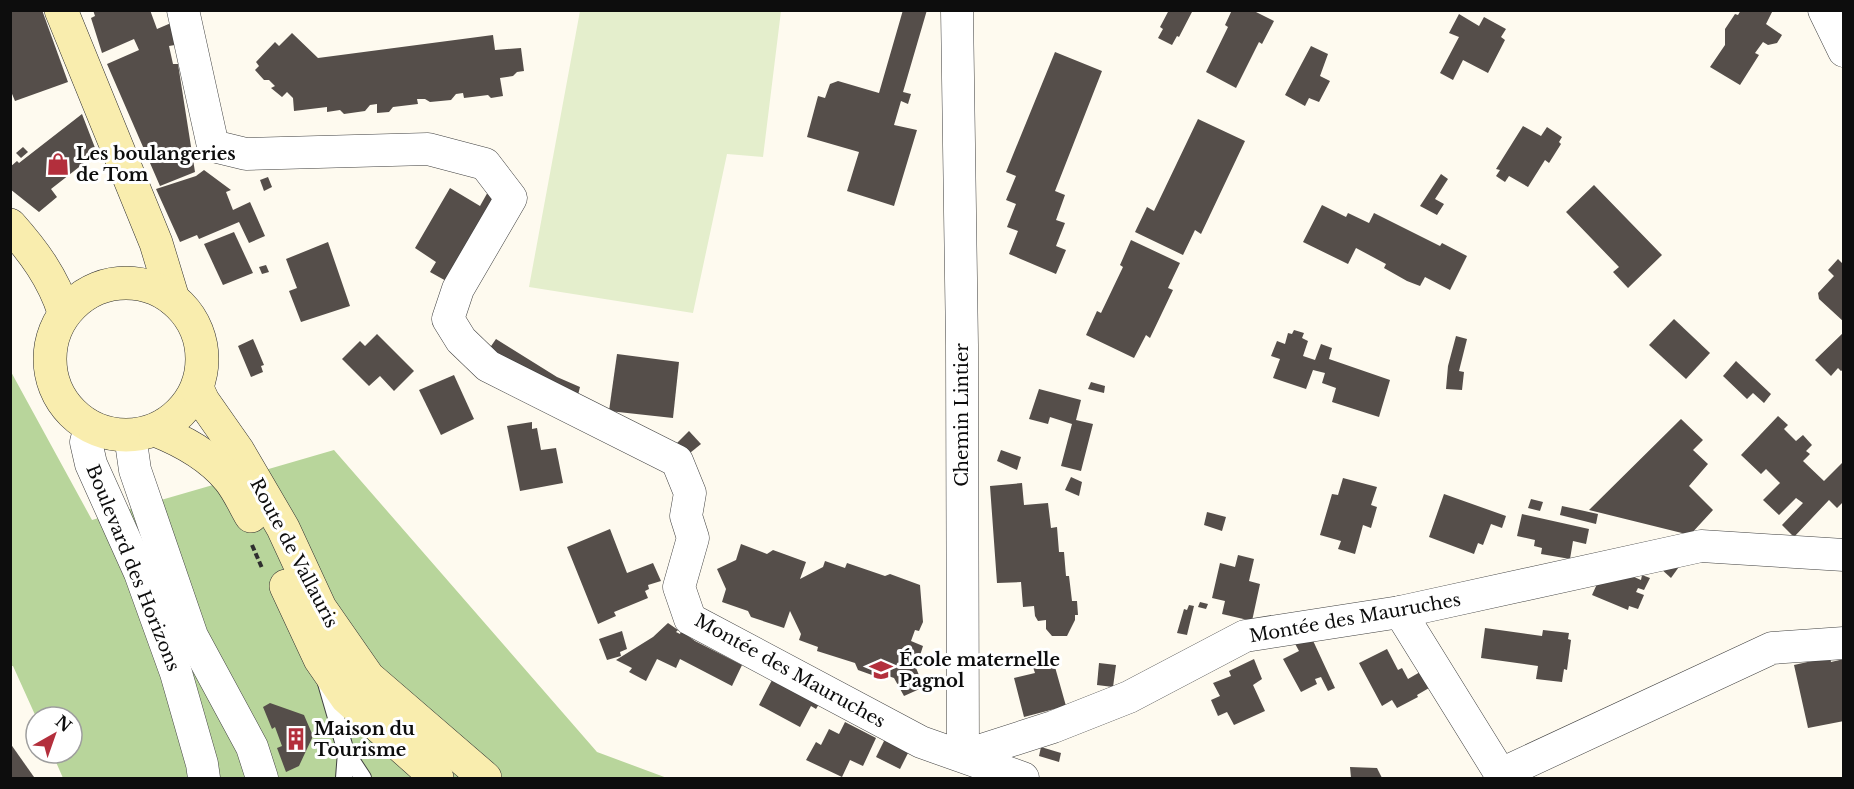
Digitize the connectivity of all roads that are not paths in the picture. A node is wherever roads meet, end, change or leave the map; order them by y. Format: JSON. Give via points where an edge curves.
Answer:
{"nodes":[{"id":1,"x":61,"y":10,"type":"edge"},
{"id":2,"x":183,"y":10,"type":"edge"},
{"id":3,"x":957,"y":10,"type":"edge"},
{"id":4,"x":1824,"y":10,"type":"edge"},
{"id":5,"x":1844,"y":51,"type":"edge"},
{"id":6,"x":10,"y":225,"type":"edge"},
{"id":7,"x":173,"y":299,"type":"junction"},
{"id":8,"x":64,"y":312,"type":"junction"},
{"id":9,"x":197,"y":387,"type":"junction"},
{"id":10,"x":90,"y":427,"type":"junction"},
{"id":11,"x":142,"y":433,"type":"junction"},
{"id":12,"x":1844,"y":555,"type":"edge"},
{"id":13,"x":1400,"y":612,"type":"junction"},
{"id":14,"x":1844,"y":643,"type":"edge"},
{"id":15,"x":320,"y":659,"type":"junction"},
{"id":16,"x":346,"y":752,"type":"junction"},
{"id":17,"x":963,"y":756,"type":"junction"},
{"id":18,"x":1502,"y":776,"type":"edge"},
{"id":19,"x":204,"y":778,"type":"edge"},
{"id":20,"x":262,"y":778,"type":"edge"},
{"id":21,"x":344,"y":778,"type":"edge"},
{"id":22,"x":363,"y":778,"type":"edge"},
{"id":23,"x":437,"y":778,"type":"edge"},
{"id":24,"x":485,"y":778,"type":"edge"},
{"id":25,"x":1023,"y":778,"type":"edge"}],
"edges":[{"from":1,"to":7,"type":"main road","via":[[156,243]]},
{"from":2,"to":17,"type":"street","name":"Montée des Mauruches","via":[[213,146],[246,154],[428,149],[485,164],[511,198],[458,289],[448,319],[461,340],[488,366],[677,461],[690,493],[686,516],[693,538],[679,587],[690,619],[921,742]]},
{"from":3,"to":17,"type":"street","name":"Chemin Lintier"},
{"from":4,"to":5,"type":"street"},
{"from":6,"to":8,"type":"main road","via":[[42,264],[57,289]]},
{"from":7,"to":8,"type":"main road","via":[[136,283],[116,283],[96,288]]},
{"from":7,"to":9,"type":"main road","via":[[197,330],[202,349]]},
{"from":8,"to":10,"type":"main road","via":[[51,342],[51,376],[58,396],[72,414]]},
{"from":9,"to":11,"type":"main road","via":[[180,413],[168,423]]},
{"from":9,"to":24,"type":"main road","name":"Route de Vallauris","via":[[283,528],[320,608],[368,677]]},
{"from":10,"to":11,"type":"main road","via":[[110,434]]},
{"from":10,"to":19,"type":"street","name":"Boulevard des Horizons","via":[[86,442],[91,464],[140,573],[172,662]]},
{"from":11,"to":15,"type":"main road","name":"Route de Vallauris","via":[[181,440],[230,480],[257,525]]},
{"from":11,"to":20,"type":"street","via":[[135,470],[192,636],[252,747]]},
{"from":12,"to":13,"type":"street","name":"Montée des Mauruches","via":[[1701,546]]},
{"from":13,"to":17,"type":"street","name":"Montée des Mauruches","via":[[1245,636],[1129,697]]},
{"from":13,"to":18,"type":"street"},
{"from":14,"to":18,"type":"street","via":[[1772,648]]},
{"from":15,"to":16,"type":"lane"},
{"from":15,"to":23,"type":"main road","name":"Route de Vallauris","via":[[347,698]]},
{"from":16,"to":21,"type":"lane"},
{"from":16,"to":22,"type":"lane"},
{"from":17,"to":25,"type":"street"}]}
